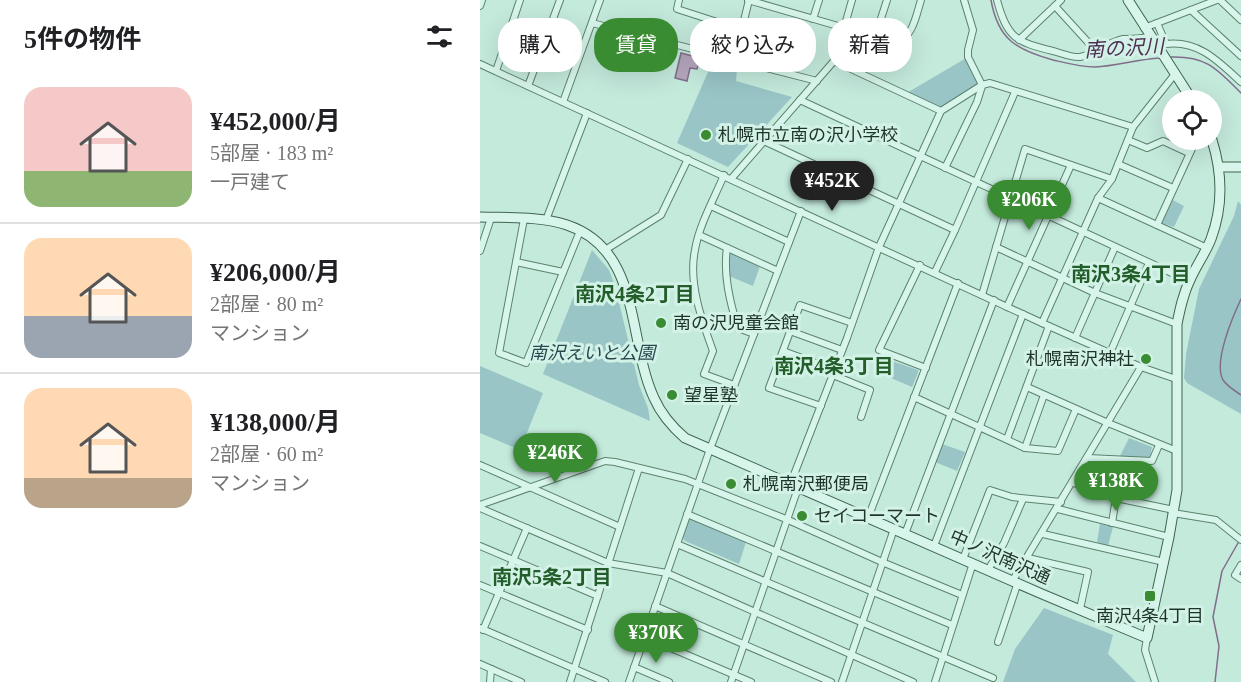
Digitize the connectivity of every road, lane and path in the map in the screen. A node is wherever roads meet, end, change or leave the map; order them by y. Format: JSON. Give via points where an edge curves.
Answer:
{"nodes":[{"id":1,"x":482,"y":0,"type":"edge"},
{"id":2,"x":520,"y":0,"type":"edge"},
{"id":3,"x":560,"y":0,"type":"edge"},
{"id":4,"x":600,"y":0,"type":"edge"},
{"id":5,"x":679,"y":0,"type":"edge"},
{"id":6,"x":749,"y":0,"type":"edge"},
{"id":7,"x":784,"y":0,"type":"edge"},
{"id":8,"x":819,"y":0,"type":"edge"},
{"id":9,"x":852,"y":0,"type":"edge"},
{"id":10,"x":887,"y":0,"type":"edge"},
{"id":11,"x":921,"y":0,"type":"edge"},
{"id":12,"x":964,"y":0,"type":"edge"},
{"id":13,"x":997,"y":0,"type":"edge"},
{"id":14,"x":1061,"y":0,"type":"edge"},
{"id":15,"x":1128,"y":0,"type":"edge"},
{"id":16,"x":1219,"y":0,"type":"edge"},
{"id":17,"x":480,"y":6,"type":"edge"},
{"id":18,"x":1055,"y":6,"type":"junction"},
{"id":19,"x":781,"y":10,"type":"junction"},
{"id":20,"x":1191,"y":10,"type":"junction"},
{"id":21,"x":704,"y":18,"type":"edge"},
{"id":22,"x":745,"y":18,"type":"edge"},
{"id":23,"x":809,"y":18,"type":"edge"},
{"id":24,"x":813,"y":18,"type":"edge"},
{"id":25,"x":847,"y":18,"type":"edge"},
{"id":26,"x":881,"y":18,"type":"edge"},
{"id":27,"x":1241,"y":20,"type":"edge"},
{"id":28,"x":592,"y":23,"type":"junction"},
{"id":29,"x":1157,"y":23,"type":"junction"},
{"id":30,"x":912,"y":26,"type":"edge"},
{"id":31,"x":1144,"y":28,"type":"junction"},
{"id":32,"x":1152,"y":39,"type":"junction"},
{"id":33,"x":1019,"y":40,"type":"junction"},
{"id":34,"x":690,"y":49,"type":"edge"},
{"id":35,"x":1096,"y":51,"type":"junction"},
{"id":36,"x":1241,"y":57,"type":"edge"},
{"id":37,"x":480,"y":64,"type":"edge"},
{"id":38,"x":496,"y":71,"type":"junction"},
{"id":39,"x":781,"y":72,"type":"edge"},
{"id":40,"x":1175,"y":74,"type":"junction"},
{"id":41,"x":817,"y":81,"type":"junction"},
{"id":42,"x":1241,"y":82,"type":"edge"},
{"id":43,"x":982,"y":85,"type":"junction"},
{"id":44,"x":528,"y":86,"type":"junction"},
{"id":45,"x":1185,"y":90,"type":"edge"},
{"id":46,"x":1015,"y":92,"type":"junction"},
{"id":47,"x":800,"y":100,"type":"junction"},
{"id":48,"x":563,"y":102,"type":"junction"},
{"id":49,"x":941,"y":111,"type":"junction"},
{"id":50,"x":587,"y":113,"type":"junction"},
{"id":51,"x":1133,"y":127,"type":"junction"},
{"id":52,"x":1128,"y":140,"type":"junction"},
{"id":53,"x":764,"y":141,"type":"junction"},
{"id":54,"x":1191,"y":150,"type":"edge"},
{"id":55,"x":1215,"y":150,"type":"edge"},
{"id":56,"x":1189,"y":153,"type":"junction"},
{"id":57,"x":919,"y":156,"type":"junction"},
{"id":58,"x":688,"y":159,"type":"junction"},
{"id":59,"x":1118,"y":164,"type":"junction"},
{"id":60,"x":1071,"y":165,"type":"junction"},
{"id":61,"x":1219,"y":167,"type":"junction"},
{"id":62,"x":1241,"y":167,"type":"edge"},
{"id":63,"x":945,"y":168,"type":"junction"},
{"id":64,"x":724,"y":175,"type":"junction"},
{"id":65,"x":731,"y":179,"type":"junction"},
{"id":66,"x":1112,"y":179,"type":"junction"},
{"id":67,"x":976,"y":182,"type":"junction"},
{"id":68,"x":1173,"y":188,"type":"junction"},
{"id":69,"x":1098,"y":198,"type":"junction"},
{"id":70,"x":1011,"y":199,"type":"junction"},
{"id":71,"x":898,"y":203,"type":"junction"},
{"id":72,"x":711,"y":206,"type":"junction"},
{"id":73,"x":801,"y":211,"type":"junction"},
{"id":74,"x":480,"y":217,"type":"edge"},
{"id":75,"x":1049,"y":217,"type":"junction"},
{"id":76,"x":491,"y":218,"type":"junction"},
{"id":77,"x":524,"y":219,"type":"junction"},
{"id":78,"x":546,"y":220,"type":"junction"},
{"id":79,"x":1157,"y":225,"type":"junction"},
{"id":80,"x":955,"y":230,"type":"junction"},
{"id":81,"x":580,"y":231,"type":"junction"},
{"id":82,"x":1083,"y":232,"type":"junction"},
{"id":83,"x":699,"y":235,"type":"junction"},
{"id":84,"x":789,"y":242,"type":"junction"},
{"id":85,"x":879,"y":247,"type":"junction"},
{"id":86,"x":996,"y":247,"type":"junction"},
{"id":87,"x":1116,"y":247,"type":"junction"},
{"id":88,"x":727,"y":248,"type":"junction"},
{"id":89,"x":1207,"y":248,"type":"junction"},
{"id":90,"x":605,"y":250,"type":"junction"},
{"id":91,"x":480,"y":251,"type":"edge"},
{"id":92,"x":516,"y":262,"type":"junction"},
{"id":93,"x":1029,"y":262,"type":"junction"},
{"id":94,"x":1149,"y":263,"type":"junction"},
{"id":95,"x":920,"y":265,"type":"junction"},
{"id":96,"x":778,"y":271,"type":"junction"},
{"id":97,"x":563,"y":272,"type":"junction"},
{"id":98,"x":935,"y":272,"type":"junction"},
{"id":99,"x":1061,"y":277,"type":"junction"},
{"id":100,"x":1189,"y":281,"type":"junction"},
{"id":101,"x":958,"y":283,"type":"junction"},
{"id":102,"x":1095,"y":293,"type":"junction"},
{"id":103,"x":982,"y":295,"type":"junction"},
{"id":104,"x":994,"y":300,"type":"junction"},
{"id":105,"x":1007,"y":307,"type":"junction"},
{"id":106,"x":1130,"y":307,"type":"junction"},
{"id":107,"x":1023,"y":314,"type":"junction"},
{"id":108,"x":1042,"y":323,"type":"junction"},
{"id":109,"x":852,"y":324,"type":"junction"},
{"id":110,"x":1177,"y":324,"type":"junction"},
{"id":111,"x":1049,"y":326,"type":"junction"},
{"id":112,"x":790,"y":331,"type":"junction"},
{"id":113,"x":754,"y":334,"type":"junction"},
{"id":114,"x":1075,"y":338,"type":"junction"},
{"id":115,"x":842,"y":350,"type":"junction"},
{"id":116,"x":783,"y":351,"type":"junction"},
{"id":117,"x":1110,"y":353,"type":"junction"},
{"id":118,"x":1141,"y":367,"type":"junction"},
{"id":119,"x":926,"y":368,"type":"junction"},
{"id":120,"x":834,"y":372,"type":"junction"},
{"id":121,"x":1176,"y":379,"type":"junction"},
{"id":122,"x":734,"y":385,"type":"junction"},
{"id":123,"x":1027,"y":387,"type":"junction"},
{"id":124,"x":1044,"y":395,"type":"junction"},
{"id":125,"x":915,"y":397,"type":"junction"},
{"id":126,"x":821,"y":406,"type":"junction"},
{"id":127,"x":1076,"y":409,"type":"junction"},
{"id":128,"x":950,"y":413,"type":"junction"},
{"id":129,"x":861,"y":417,"type":"dead end"},
{"id":130,"x":1108,"y":423,"type":"junction"},
{"id":131,"x":979,"y":427,"type":"junction"},
{"id":132,"x":1006,"y":439,"type":"junction"},
{"id":133,"x":1159,"y":445,"type":"junction"},
{"id":134,"x":710,"y":448,"type":"junction"},
{"id":135,"x":1025,"y":448,"type":"junction"},
{"id":136,"x":1177,"y":451,"type":"junction"},
{"id":137,"x":1088,"y":458,"type":"junction"},
{"id":138,"x":480,"y":465,"type":"edge"},
{"id":139,"x":639,"y":468,"type":"junction"},
{"id":140,"x":1073,"y":483,"type":"junction"},
{"id":141,"x":698,"y":484,"type":"junction"},
{"id":142,"x":794,"y":486,"type":"junction"},
{"id":143,"x":532,"y":487,"type":"junction"},
{"id":144,"x":1116,"y":498,"type":"junction"},
{"id":145,"x":1023,"y":499,"type":"junction"},
{"id":146,"x":1059,"y":506,"type":"junction"},
{"id":147,"x":480,"y":507,"type":"edge"},
{"id":148,"x":1174,"y":512,"type":"junction"},
{"id":149,"x":687,"y":514,"type":"junction"},
{"id":150,"x":868,"y":518,"type":"junction"},
{"id":151,"x":786,"y":519,"type":"junction"},
{"id":152,"x":1112,"y":523,"type":"junction"},
{"id":153,"x":620,"y":526,"type":"junction"},
{"id":154,"x":527,"y":528,"type":"junction"},
{"id":155,"x":894,"y":529,"type":"junction"},
{"id":156,"x":905,"y":534,"type":"junction"},
{"id":157,"x":1043,"y":534,"type":"junction"},
{"id":158,"x":1169,"y":537,"type":"junction"},
{"id":159,"x":1241,"y":540,"type":"edge"},
{"id":160,"x":677,"y":544,"type":"junction"},
{"id":161,"x":480,"y":546,"type":"edge"},
{"id":162,"x":934,"y":546,"type":"junction"},
{"id":163,"x":776,"y":550,"type":"junction"},
{"id":164,"x":963,"y":558,"type":"junction"},
{"id":165,"x":1028,"y":558,"type":"junction"},
{"id":166,"x":513,"y":561,"type":"junction"},
{"id":167,"x":1164,"y":561,"type":"junction"},
{"id":168,"x":882,"y":562,"type":"junction"},
{"id":169,"x":608,"y":563,"type":"junction"},
{"id":170,"x":974,"y":563,"type":"junction"},
{"id":171,"x":1241,"y":565,"type":"edge"},
{"id":172,"x":988,"y":570,"type":"junction"},
{"id":173,"x":667,"y":573,"type":"junction"},
{"id":174,"x":1241,"y":579,"type":"edge"},
{"id":175,"x":1016,"y":581,"type":"junction"},
{"id":176,"x":765,"y":582,"type":"junction"},
{"id":177,"x":480,"y":585,"type":"edge"},
{"id":178,"x":872,"y":592,"type":"junction"},
{"id":179,"x":500,"y":593,"type":"junction"},
{"id":180,"x":962,"y":595,"type":"junction"},
{"id":181,"x":598,"y":596,"type":"junction"},
{"id":182,"x":655,"y":606,"type":"junction"},
{"id":183,"x":1080,"y":609,"type":"junction"},
{"id":184,"x":755,"y":612,"type":"junction"},
{"id":185,"x":862,"y":623,"type":"junction"},
{"id":186,"x":952,"y":625,"type":"junction"},
{"id":187,"x":482,"y":629,"type":"edge"},
{"id":188,"x":588,"y":630,"type":"junction"},
{"id":189,"x":645,"y":637,"type":"junction"},
{"id":190,"x":1148,"y":638,"type":"junction"},
{"id":191,"x":998,"y":642,"type":"dead end"},
{"id":192,"x":745,"y":643,"type":"junction"},
{"id":193,"x":851,"y":655,"type":"junction"},
{"id":194,"x":943,"y":656,"type":"junction"},
{"id":195,"x":480,"y":664,"type":"edge"},
{"id":196,"x":634,"y":667,"type":"junction"},
{"id":197,"x":491,"y":669,"type":"junction"},
{"id":198,"x":576,"y":669,"type":"junction"},
{"id":199,"x":734,"y":674,"type":"junction"},
{"id":200,"x":993,"y":678,"type":"dead end"},
{"id":201,"x":490,"y":682,"type":"edge"},
{"id":202,"x":521,"y":682,"type":"edge"},
{"id":203,"x":570,"y":682,"type":"edge"},
{"id":204,"x":604,"y":682,"type":"edge"},
{"id":205,"x":629,"y":682,"type":"edge"},
{"id":206,"x":669,"y":682,"type":"edge"},
{"id":207,"x":731,"y":682,"type":"edge"},
{"id":208,"x":751,"y":682,"type":"edge"},
{"id":209,"x":831,"y":682,"type":"edge"},
{"id":210,"x":843,"y":682,"type":"edge"},
{"id":211,"x":913,"y":682,"type":"edge"},
{"id":212,"x":935,"y":682,"type":"edge"},
{"id":213,"x":1155,"y":682,"type":"edge"}],
"edges":[{"from":1,"to":17,"type":"street"},
{"from":2,"to":38,"type":"street"},
{"from":3,"to":44,"type":"street"},
{"from":4,"to":28,"type":"street"},
{"from":5,"to":21,"type":"street","via":[[676,9]]},
{"from":6,"to":19,"type":"street"},
{"from":6,"to":22,"type":"street"},
{"from":7,"to":19,"type":"street"},
{"from":8,"to":24,"type":"street"},
{"from":9,"to":25,"type":"street"},
{"from":10,"to":26,"type":"street"},
{"from":11,"to":30,"type":"street"},
{"from":12,"to":43,"type":"street","via":[[974,30],[968,57]]},
{"from":13,"to":33,"type":"street","via":[[1004,24]]},
{"from":14,"to":18,"type":"street"},
{"from":15,"to":31,"type":"street"},
{"from":16,"to":20,"type":"street"},
{"from":16,"to":27,"type":"street"},
{"from":18,"to":33,"type":"street"},
{"from":18,"to":35,"type":"street"},
{"from":19,"to":23,"type":"street"},
{"from":20,"to":29,"type":"street"},
{"from":20,"to":36,"type":"street"},
{"from":28,"to":34,"type":"street"},
{"from":28,"to":48,"type":"street"},
{"from":29,"to":31,"type":"street"},
{"from":29,"to":42,"type":"street","via":[[1166,44],[1191,45],[1211,54]]},
{"from":31,"to":32,"type":"street"},
{"from":32,"to":35,"type":"street","via":[[1122,39]]},
{"from":32,"to":40,"type":"street"},
{"from":33,"to":35,"type":"street","via":[[1078,57]]},
{"from":37,"to":38,"type":"street"},
{"from":38,"to":44,"type":"street"},
{"from":39,"to":41,"type":"street"},
{"from":40,"to":45,"type":"street"},
{"from":40,"to":51,"type":"street"},
{"from":41,"to":47,"type":"street"},
{"from":41,"to":49,"type":"street","via":[[834,61]]},
{"from":43,"to":46,"type":"street","via":[[990,83]]},
{"from":43,"to":49,"type":"street"},
{"from":43,"to":63,"type":"street"},
{"from":44,"to":48,"type":"street"},
{"from":46,"to":51,"type":"street"},
{"from":46,"to":67,"type":"street"},
{"from":47,"to":53,"type":"street"},
{"from":47,"to":57,"type":"street"},
{"from":48,"to":50,"type":"street"},
{"from":49,"to":57,"type":"street"},
{"from":50,"to":58,"type":"street"},
{"from":50,"to":78,"type":"street"},
{"from":51,"to":52,"type":"street"},
{"from":52,"to":56,"type":"street","via":[[1148,148],[1163,141]]},
{"from":52,"to":59,"type":"street"},
{"from":53,"to":65,"type":"street"},
{"from":53,"to":71,"type":"street"},
{"from":54,"to":56,"type":"street"},
{"from":55,"to":61,"type":"street"},
{"from":56,"to":68,"type":"street"},
{"from":57,"to":63,"type":"street"},
{"from":57,"to":71,"type":"street"},
{"from":58,"to":64,"type":"street"},
{"from":58,"to":90,"type":"street","via":[[661,214]]},
{"from":59,"to":66,"type":"street"},
{"from":59,"to":68,"type":"street"},
{"from":60,"to":66,"type":"street"},
{"from":60,"to":70,"type":"street","via":[[1025,149]]},
{"from":60,"to":75,"type":"street"},
{"from":61,"to":62,"type":"street"},
{"from":61,"to":89,"type":"street","via":[[1218,216]]},
{"from":63,"to":67,"type":"street"},
{"from":64,"to":65,"type":"street"},
{"from":64,"to":72,"type":"street"},
{"from":65,"to":73,"type":"street"},
{"from":66,"to":69,"type":"street"},
{"from":67,"to":70,"type":"street"},
{"from":67,"to":80,"type":"street"},
{"from":68,"to":79,"type":"street"},
{"from":69,"to":79,"type":"street"},
{"from":69,"to":82,"type":"street"},
{"from":70,"to":75,"type":"street"},
{"from":70,"to":86,"type":"street"},
{"from":71,"to":80,"type":"street"},
{"from":71,"to":85,"type":"street"},
{"from":72,"to":83,"type":"street"},
{"from":72,"to":84,"type":"street"},
{"from":73,"to":84,"type":"street"},
{"from":73,"to":85,"type":"street"},
{"from":74,"to":76,"type":"street","name":"中ノ沢南沢通"},
{"from":75,"to":82,"type":"street"},
{"from":75,"to":93,"type":"street"},
{"from":76,"to":77,"type":"street","name":"中ノ沢南沢通"},
{"from":76,"to":91,"type":"street"},
{"from":77,"to":78,"type":"street","name":"中ノ沢南沢通"},
{"from":77,"to":92,"type":"street"},
{"from":78,"to":81,"type":"street","name":"中ノ沢南沢通"},
{"from":79,"to":89,"type":"street"},
{"from":80,"to":98,"type":"street"},
{"from":81,"to":90,"type":"street","name":"中ノ沢南沢通"},
{"from":81,"to":97,"type":"street"},
{"from":82,"to":87,"type":"street"},
{"from":82,"to":99,"type":"street"},
{"from":83,"to":88,"type":"street"},
{"from":83,"to":122,"type":"street","via":[[694,274],[713,351],[704,374]]},
{"from":84,"to":96,"type":"street"},
{"from":85,"to":95,"type":"street"},
{"from":85,"to":109,"type":"street"},
{"from":86,"to":93,"type":"street"},
{"from":86,"to":103,"type":"street"},
{"from":87,"to":94,"type":"street"},
{"from":87,"to":102,"type":"street"},
{"from":88,"to":96,"type":"street"},
{"from":88,"to":113,"type":"street","via":[[727,282],[738,328]]},
{"from":89,"to":100,"type":"street"},
{"from":90,"to":134,"type":"street","name":"中ノ沢南沢通","via":[[624,286],[656,404],[685,438]]},
{"from":92,"to":97,"type":"street"},
{"from":92,"to":97,"type":"street","via":[[499,353],[525,363]]},
{"from":93,"to":99,"type":"street"},
{"from":93,"to":105,"type":"street"},
{"from":94,"to":100,"type":"street"},
{"from":94,"to":106,"type":"street"},
{"from":95,"to":98,"type":"street"},
{"from":95,"to":119,"type":"street","via":[[879,351]]},
{"from":96,"to":113,"type":"street"},
{"from":98,"to":101,"type":"street"},
{"from":99,"to":102,"type":"street"},
{"from":99,"to":108,"type":"street"},
{"from":100,"to":110,"type":"street"},
{"from":101,"to":103,"type":"street"},
{"from":101,"to":119,"type":"street"},
{"from":102,"to":106,"type":"street"},
{"from":102,"to":114,"type":"street"},
{"from":103,"to":104,"type":"street"},
{"from":104,"to":105,"type":"street"},
{"from":104,"to":128,"type":"street"},
{"from":105,"to":107,"type":"street"},
{"from":106,"to":110,"type":"street"},
{"from":106,"to":117,"type":"street"},
{"from":107,"to":108,"type":"street"},
{"from":107,"to":131,"type":"street"},
{"from":108,"to":111,"type":"street"},
{"from":109,"to":112,"type":"street","via":[[800,305]]},
{"from":109,"to":115,"type":"street"},
{"from":110,"to":121,"type":"street"},
{"from":111,"to":114,"type":"street"},
{"from":111,"to":123,"type":"street"},
{"from":112,"to":115,"type":"street"},
{"from":112,"to":116,"type":"street"},
{"from":113,"to":122,"type":"street"},
{"from":114,"to":117,"type":"street"},
{"from":115,"to":120,"type":"street"},
{"from":116,"to":120,"type":"street"},
{"from":116,"to":126,"type":"street","via":[[769,388]]},
{"from":117,"to":118,"type":"street"},
{"from":118,"to":121,"type":"street"},
{"from":118,"to":130,"type":"street"},
{"from":119,"to":125,"type":"street"},
{"from":120,"to":126,"type":"street"},
{"from":120,"to":129,"type":"street","via":[[870,390]]},
{"from":121,"to":136,"type":"street"},
{"from":122,"to":134,"type":"street"},
{"from":123,"to":124,"type":"street"},
{"from":123,"to":132,"type":"street"},
{"from":124,"to":127,"type":"street"},
{"from":124,"to":135,"type":"street"},
{"from":125,"to":128,"type":"street"},
{"from":125,"to":150,"type":"street"},
{"from":126,"to":142,"type":"street"},
{"from":127,"to":130,"type":"street"},
{"from":127,"to":135,"type":"street","via":[[1058,451]]},
{"from":128,"to":131,"type":"street"},
{"from":128,"to":156,"type":"street"},
{"from":130,"to":133,"type":"street"},
{"from":130,"to":137,"type":"street"},
{"from":131,"to":132,"type":"street"},
{"from":131,"to":162,"type":"street"},
{"from":132,"to":135,"type":"street"},
{"from":133,"to":136,"type":"street"},
{"from":133,"to":137,"type":"street","via":[[1152,461]]},
{"from":134,"to":141,"type":"street"},
{"from":134,"to":142,"type":"street","name":"中ノ沢南沢通"},
{"from":136,"to":148,"type":"street"},
{"from":137,"to":140,"type":"street"},
{"from":138,"to":143,"type":"street"},
{"from":139,"to":141,"type":"street"},
{"from":139,"to":143,"type":"street","via":[[605,461]]},
{"from":139,"to":153,"type":"street"},
{"from":140,"to":144,"type":"street","via":[[1117,491]]},
{"from":140,"to":146,"type":"street"},
{"from":141,"to":149,"type":"street"},
{"from":141,"to":151,"type":"street"},
{"from":142,"to":150,"type":"street","name":"中ノ沢南沢通"},
{"from":142,"to":151,"type":"street"},
{"from":143,"to":147,"type":"street"},
{"from":143,"to":153,"type":"street"},
{"from":144,"to":148,"type":"street"},
{"from":144,"to":152,"type":"street"},
{"from":145,"to":146,"type":"street"},
{"from":145,"to":164,"type":"street","via":[[990,490]]},
{"from":145,"to":172,"type":"street"},
{"from":146,"to":152,"type":"street"},
{"from":146,"to":157,"type":"street"},
{"from":147,"to":154,"type":"street"},
{"from":148,"to":158,"type":"street"},
{"from":148,"to":159,"type":"street","via":[[1216,520]]},
{"from":149,"to":160,"type":"street"},
{"from":149,"to":163,"type":"street"},
{"from":150,"to":155,"type":"street","name":"中ノ沢南沢通"},
{"from":151,"to":163,"type":"street"},
{"from":151,"to":168,"type":"street"},
{"from":152,"to":158,"type":"street"},
{"from":153,"to":169,"type":"street"},
{"from":154,"to":166,"type":"street"},
{"from":154,"to":169,"type":"street"},
{"from":155,"to":156,"type":"street","name":"中ノ沢南沢通"},
{"from":155,"to":168,"type":"street"},
{"from":156,"to":162,"type":"street","name":"中ノ沢南沢通"},
{"from":157,"to":165,"type":"street"},
{"from":157,"to":167,"type":"street"},
{"from":158,"to":167,"type":"street"},
{"from":160,"to":173,"type":"street"},
{"from":160,"to":176,"type":"street"},
{"from":161,"to":166,"type":"street"},
{"from":162,"to":164,"type":"street","name":"中ノ沢南沢通"},
{"from":163,"to":176,"type":"street"},
{"from":163,"to":178,"type":"street"},
{"from":164,"to":170,"type":"street","name":"中ノ沢南沢通"},
{"from":165,"to":175,"type":"street"},
{"from":165,"to":183,"type":"street","via":[[1088,572]]},
{"from":166,"to":179,"type":"street"},
{"from":166,"to":181,"type":"street"},
{"from":167,"to":190,"type":"street"},
{"from":168,"to":178,"type":"street"},
{"from":168,"to":180,"type":"street"},
{"from":169,"to":173,"type":"street"},
{"from":169,"to":181,"type":"street"},
{"from":170,"to":172,"type":"street","name":"中ノ沢南沢通"},
{"from":170,"to":180,"type":"street"},
{"from":171,"to":174,"type":"street","via":[[1235,575]]},
{"from":172,"to":175,"type":"street","name":"中ノ沢南沢通"},
{"from":173,"to":182,"type":"street"},
{"from":173,"to":184,"type":"street"},
{"from":175,"to":183,"type":"street","name":"中ノ沢南沢通"},
{"from":175,"to":191,"type":"street"},
{"from":176,"to":184,"type":"street"},
{"from":176,"to":185,"type":"street"},
{"from":177,"to":179,"type":"street"},
{"from":178,"to":185,"type":"street"},
{"from":178,"to":186,"type":"street"},
{"from":179,"to":187,"type":"street"},
{"from":179,"to":188,"type":"street"},
{"from":180,"to":186,"type":"street"},
{"from":181,"to":188,"type":"street"},
{"from":182,"to":189,"type":"street"},
{"from":182,"to":192,"type":"street"},
{"from":183,"to":190,"type":"street","name":"中ノ沢南沢通"},
{"from":184,"to":192,"type":"street"},
{"from":184,"to":193,"type":"street"},
{"from":185,"to":193,"type":"street"},
{"from":185,"to":194,"type":"street"},
{"from":186,"to":194,"type":"street"},
{"from":187,"to":198,"type":"street"},
{"from":188,"to":198,"type":"street"},
{"from":189,"to":196,"type":"street"},
{"from":189,"to":199,"type":"street"},
{"from":190,"to":213,"type":"street","via":[[1145,650]]},
{"from":192,"to":199,"type":"street"},
{"from":192,"to":209,"type":"street"},
{"from":193,"to":210,"type":"street"},
{"from":193,"to":211,"type":"street"},
{"from":194,"to":200,"type":"street"},
{"from":194,"to":212,"type":"street"},
{"from":195,"to":197,"type":"street"},
{"from":196,"to":205,"type":"street"},
{"from":196,"to":206,"type":"street"},
{"from":197,"to":201,"type":"street"},
{"from":197,"to":202,"type":"street"},
{"from":198,"to":203,"type":"street"},
{"from":198,"to":204,"type":"street"},
{"from":199,"to":207,"type":"street"},
{"from":199,"to":208,"type":"street"}]}
